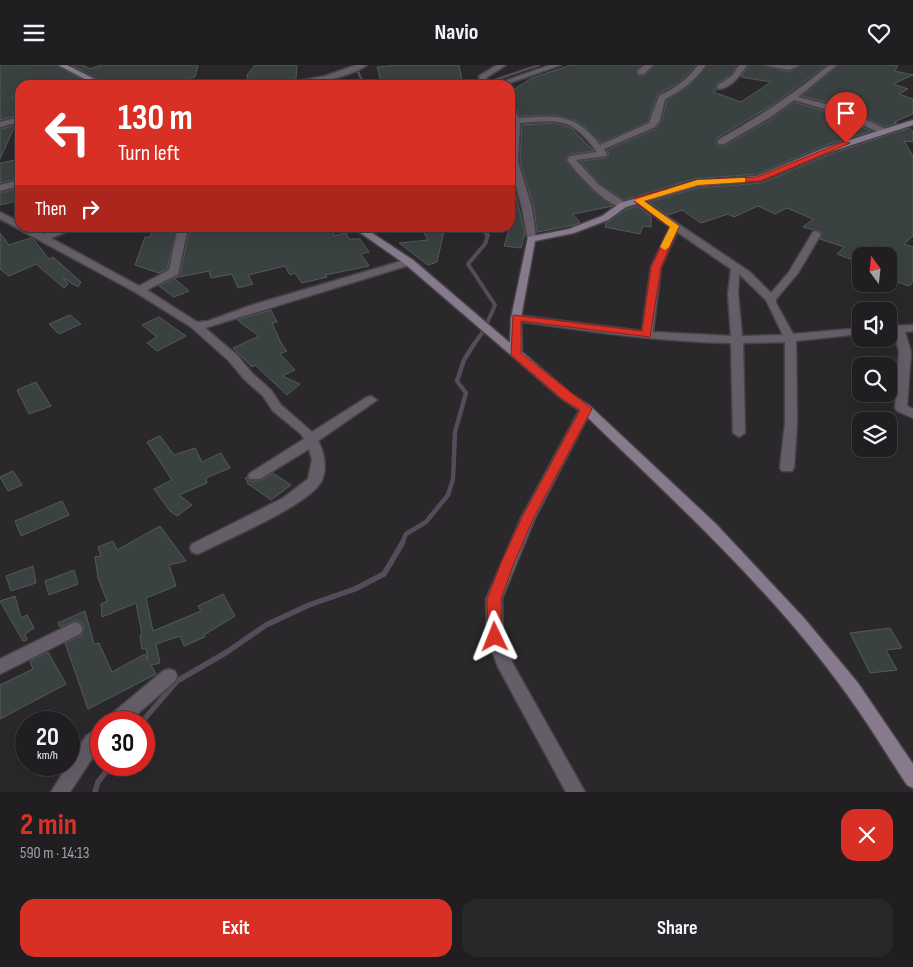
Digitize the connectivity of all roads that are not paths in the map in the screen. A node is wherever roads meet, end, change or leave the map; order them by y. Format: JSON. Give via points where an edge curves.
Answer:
{"nodes":[{"id":1,"x":64,"y":65,"type":"edge"},
{"id":2,"x":363,"y":65,"type":"edge"},
{"id":3,"x":487,"y":65,"type":"edge"},
{"id":4,"x":502,"y":65,"type":"edge"},
{"id":5,"x":557,"y":65,"type":"edge"},
{"id":6,"x":649,"y":65,"type":"edge"},
{"id":7,"x":702,"y":65,"type":"edge"},
{"id":8,"x":743,"y":65,"type":"edge"},
{"id":9,"x":766,"y":65,"type":"edge"},
{"id":10,"x":796,"y":65,"type":"edge"},
{"id":11,"x":830,"y":65,"type":"edge"},
{"id":12,"x":641,"y":72,"type":"dead end"},
{"id":13,"x":486,"y":74,"type":"junction"},
{"id":14,"x":92,"y":80,"type":"edge"},
{"id":15,"x":320,"y":80,"type":"edge"},
{"id":16,"x":484,"y":80,"type":"edge"},
{"id":17,"x":512,"y":80,"type":"edge"},
{"id":18,"x":721,"y":87,"type":"dead end"},
{"id":19,"x":793,"y":98,"type":"junction"},
{"id":20,"x":15,"y":120,"type":"edge"},
{"id":21,"x":516,"y":121,"type":"joint"},
{"id":22,"x":913,"y":121,"type":"edge"},
{"id":23,"x":0,"y":125,"type":"edge"},
{"id":24,"x":883,"y":131,"type":"junction"},
{"id":25,"x":515,"y":142,"type":"edge"},
{"id":26,"x":721,"y":142,"type":"dead end"},
{"id":27,"x":599,"y":148,"type":"junction"},
{"id":28,"x":515,"y":166,"type":"edge"},
{"id":29,"x":15,"y":184,"type":"edge"},
{"id":30,"x":0,"y":188,"type":"edge"},
{"id":31,"x":638,"y":200,"type":"junction"},
{"id":32,"x":623,"y":205,"type":"junction"},
{"id":33,"x":0,"y":215,"type":"edge"},
{"id":34,"x":15,"y":223,"type":"edge"},
{"id":35,"x":675,"y":226,"type":"junction"},
{"id":36,"x":32,"y":232,"type":"edge"},
{"id":37,"x":60,"y":232,"type":"edge"},
{"id":38,"x":182,"y":232,"type":"edge"},
{"id":39,"x":363,"y":232,"type":"edge"},
{"id":40,"x":816,"y":234,"type":"dead end"},
{"id":41,"x":43,"y":238,"type":"junction"},
{"id":42,"x":531,"y":239,"type":"junction"},
{"id":43,"x":409,"y":263,"type":"junction"},
{"id":44,"x":736,"y":267,"type":"junction"},
{"id":45,"x":139,"y":290,"type":"junction"},
{"id":46,"x":771,"y":299,"type":"junction"},
{"id":47,"x":516,"y":317,"type":"junction"},
{"id":48,"x":195,"y":325,"type":"junction"},
{"id":49,"x":913,"y":328,"type":"edge"},
{"id":50,"x":897,"y":329,"type":"edge"},
{"id":51,"x":852,"y":332,"type":"edge"},
{"id":52,"x":647,"y":335,"type":"junction"},
{"id":53,"x":897,"y":337,"type":"edge"},
{"id":54,"x":790,"y":338,"type":"junction"},
{"id":55,"x":737,"y":340,"type":"junction"},
{"id":56,"x":516,"y":354,"type":"junction"},
{"id":57,"x":371,"y":400,"type":"dead end"},
{"id":58,"x":586,"y":409,"type":"junction"},
{"id":59,"x":913,"y":414,"type":"edge"},
{"id":60,"x":738,"y":433,"type":"dead end"},
{"id":61,"x":310,"y":441,"type":"junction"},
{"id":62,"x":787,"y":468,"type":"dead end"},
{"id":63,"x":255,"y":476,"type":"dead end"},
{"id":64,"x":197,"y":548,"type":"dead end"},
{"id":65,"x":74,"y":629,"type":"dead end"},
{"id":66,"x":0,"y":667,"type":"edge"},
{"id":67,"x":169,"y":676,"type":"dead end"},
{"id":68,"x":128,"y":711,"type":"edge"},
{"id":69,"x":90,"y":744,"type":"edge"},
{"id":70,"x":913,"y":779,"type":"edge"},
{"id":71,"x":60,"y":792,"type":"edge"},
{"id":72,"x":576,"y":792,"type":"edge"}],
"edges":[{"from":1,"to":14,"type":"street"},
{"from":2,"to":15,"type":"street","via":[[346,75]]},
{"from":3,"to":13,"type":"street"},
{"from":4,"to":13,"type":"street"},
{"from":5,"to":17,"type":"street"},
{"from":6,"to":12,"type":"street"},
{"from":7,"to":27,"type":"street","via":[[693,78],[662,99],[652,125]]},
{"from":8,"to":18,"type":"street","via":[[736,76]]},
{"from":9,"to":10,"type":"street","via":[[789,68]]},
{"from":11,"to":19,"type":"street"},
{"from":13,"to":16,"type":"street"},
{"from":19,"to":24,"type":"street","via":[[838,110]]},
{"from":19,"to":26,"type":"street"},
{"from":20,"to":23,"type":"street"},
{"from":21,"to":25,"type":"street"},
{"from":21,"to":27,"type":"street","via":[[557,119],[572,122],[580,125]]},
{"from":22,"to":24,"type":"street"},
{"from":24,"to":31,"type":"street","via":[[827,149],[758,179],[697,183]]},
{"from":27,"to":32,"type":"street","via":[[603,154],[571,160],[596,187]]},
{"from":28,"to":42,"type":"street"},
{"from":29,"to":30,"type":"street"},
{"from":31,"to":32,"type":"street"},
{"from":31,"to":35,"type":"street"},
{"from":32,"to":42,"type":"street","via":[[605,218],[571,231]]},
{"from":33,"to":34,"type":"street"},
{"from":35,"to":44,"type":"street"},
{"from":35,"to":52,"type":"street","via":[[656,267]]},
{"from":36,"to":41,"type":"street"},
{"from":37,"to":41,"type":"street"},
{"from":38,"to":45,"type":"street","via":[[174,272]]},
{"from":39,"to":43,"type":"street"},
{"from":40,"to":46,"type":"street","via":[[793,273]]},
{"from":41,"to":45,"type":"street"},
{"from":42,"to":47,"type":"street"},
{"from":43,"to":48,"type":"street","via":[[256,307],[209,324]]},
{"from":43,"to":56,"type":"street"},
{"from":44,"to":46,"type":"street","via":[[754,280]]},
{"from":44,"to":55,"type":"street","via":[[732,292]]},
{"from":45,"to":48,"type":"street"},
{"from":46,"to":54,"type":"street","via":[[772,308]]},
{"from":47,"to":52,"type":"street"},
{"from":47,"to":56,"type":"street"},
{"from":48,"to":61,"type":"street","via":[[233,358],[277,408],[305,431]]},
{"from":49,"to":50,"type":"street"},
{"from":51,"to":54,"type":"street"},
{"from":52,"to":55,"type":"street"},
{"from":53,"to":59,"type":"street","via":[[905,352],[901,408]]},
{"from":54,"to":55,"type":"street"},
{"from":54,"to":62,"type":"street","via":[[792,362]]},
{"from":55,"to":60,"type":"street"},
{"from":56,"to":58,"type":"street"},
{"from":57,"to":61,"type":"street"},
{"from":58,"to":70,"type":"street","via":[[710,527],[799,623],[852,688]]},
{"from":58,"to":72,"type":"street","via":[[528,517],[494,599],[495,637],[506,667]]},
{"from":61,"to":63,"type":"street"},
{"from":61,"to":64,"type":"street","via":[[315,446],[318,460],[314,483],[288,502]]},
{"from":65,"to":66,"type":"street"},
{"from":67,"to":68,"type":"street"},
{"from":69,"to":71,"type":"street"}]}
